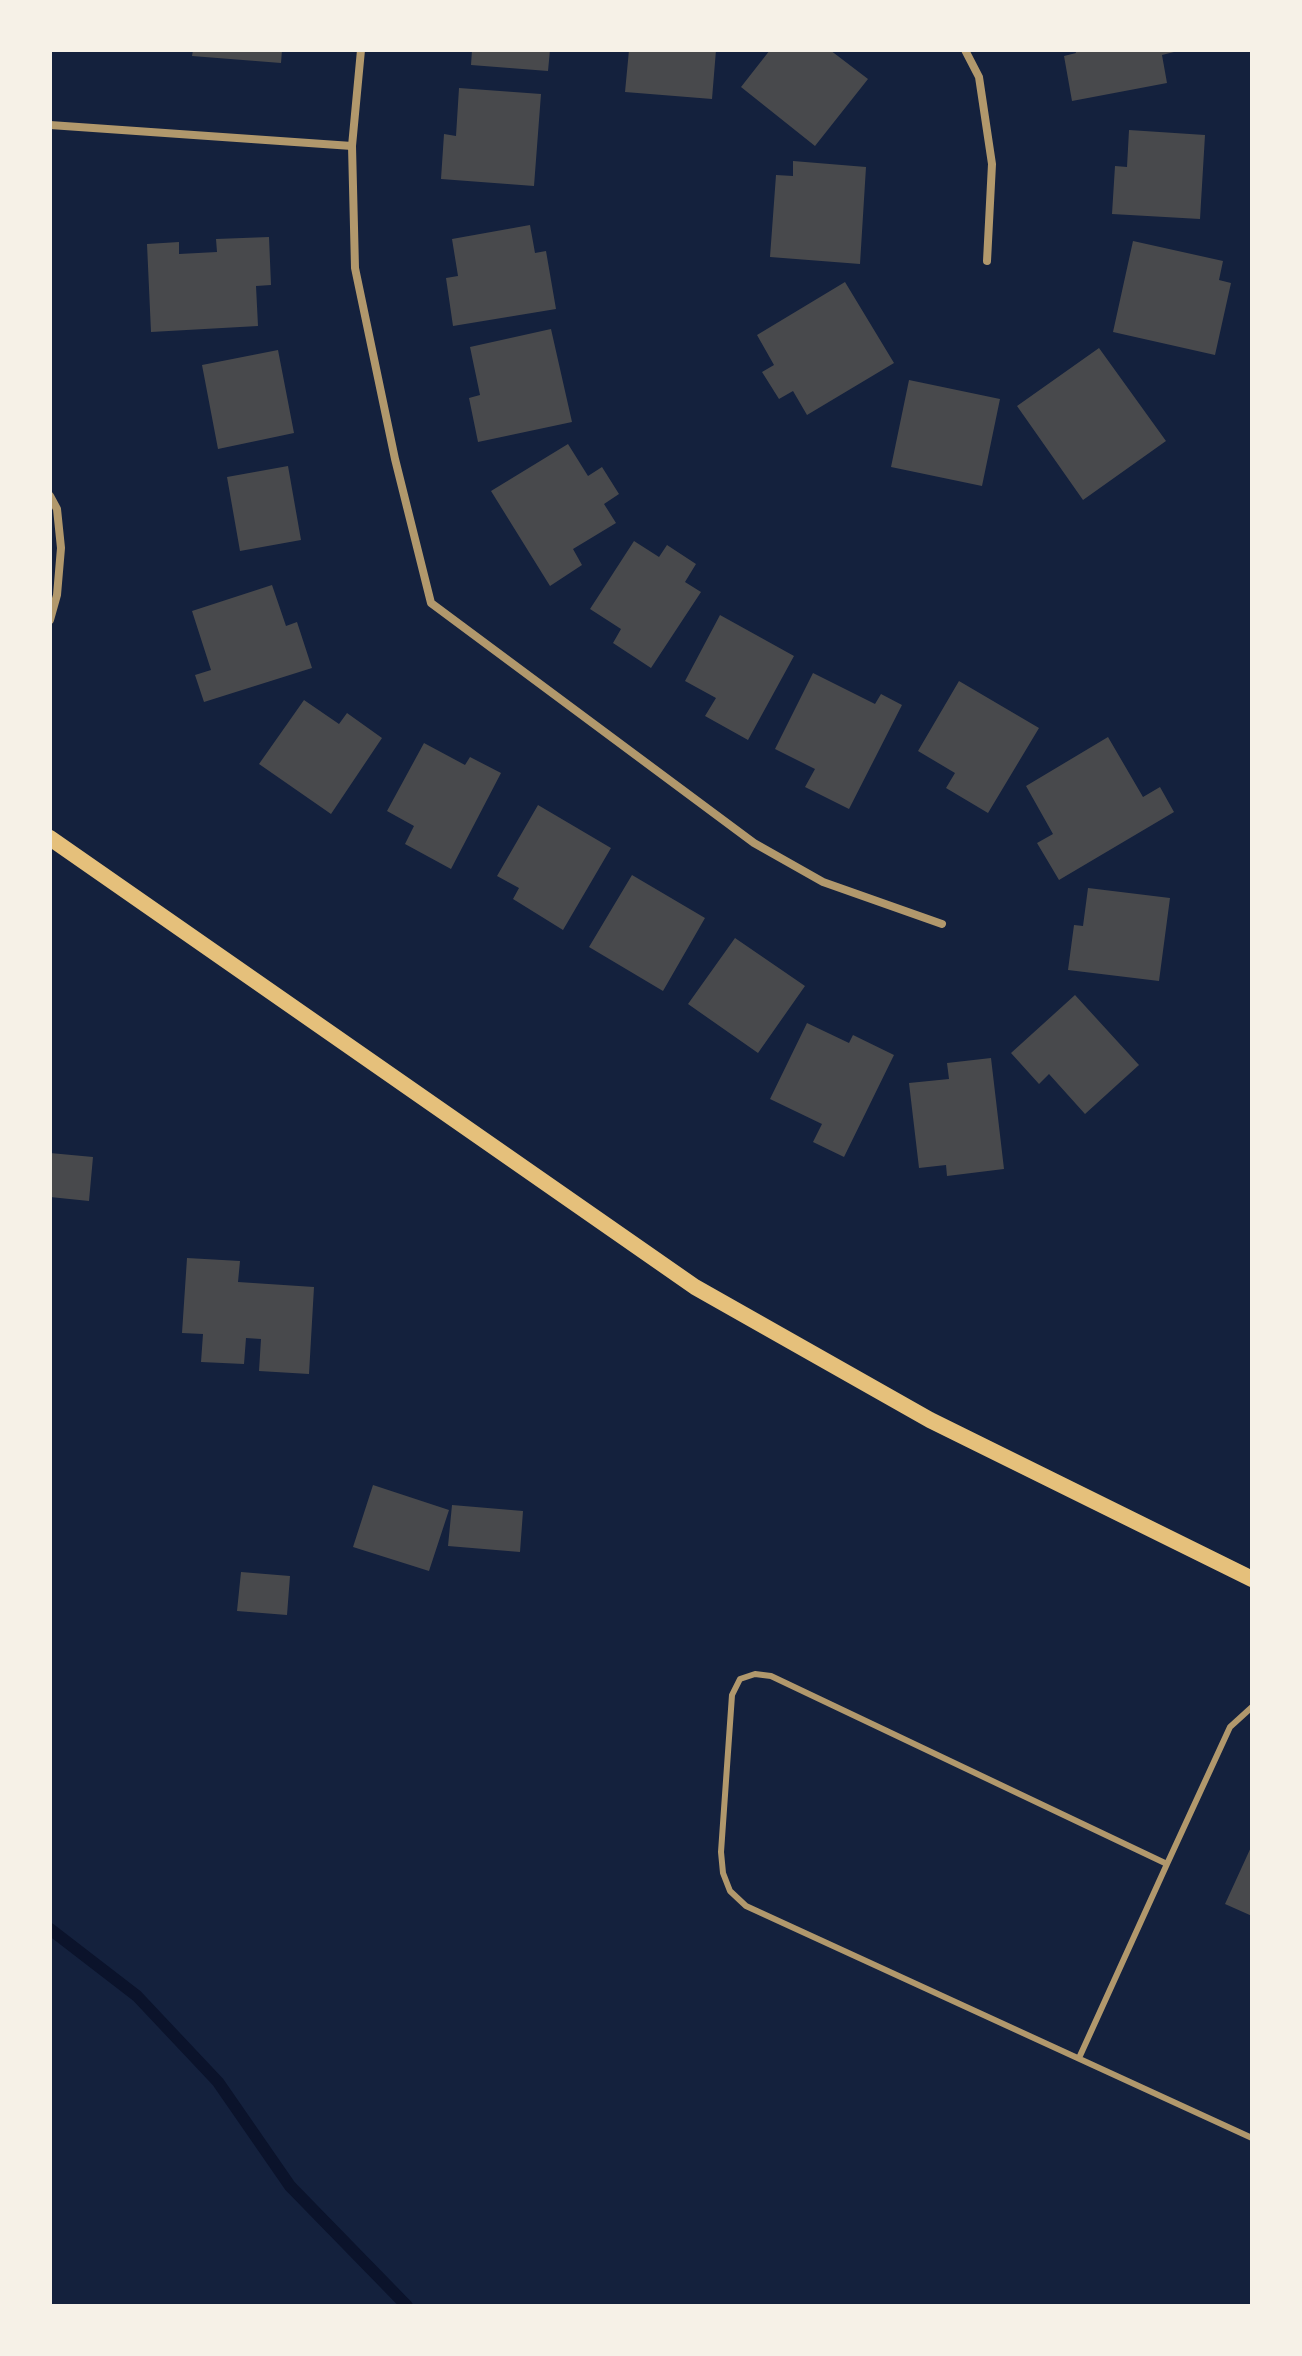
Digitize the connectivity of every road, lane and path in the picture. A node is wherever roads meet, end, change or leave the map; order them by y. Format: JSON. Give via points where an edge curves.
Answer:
{"nodes":[{"id":1,"x":361,"y":50,"type":"edge"},
{"id":2,"x":965,"y":50,"type":"edge"},
{"id":3,"x":50,"y":125,"type":"edge"},
{"id":4,"x":352,"y":146,"type":"junction"},
{"id":5,"x":987,"y":261,"type":"dead end"},
{"id":6,"x":50,"y":496,"type":"edge"},
{"id":7,"x":50,"y":620,"type":"edge"},
{"id":8,"x":50,"y":838,"type":"edge"},
{"id":9,"x":942,"y":924,"type":"dead end"},
{"id":10,"x":1252,"y":1579,"type":"edge"},
{"id":11,"x":1252,"y":1707,"type":"edge"},
{"id":12,"x":1167,"y":1864,"type":"junction"},
{"id":13,"x":1079,"y":2058,"type":"junction"},
{"id":14,"x":1252,"y":2138,"type":"edge"}],
"edges":[{"from":1,"to":4,"type":"street"},
{"from":2,"to":5,"type":"street","via":[[979,77],[992,164]]},
{"from":3,"to":4,"type":"street"},
{"from":4,"to":9,"type":"street","via":[[355,268],[431,603],[754,843],[823,882]]},
{"from":6,"to":7,"type":"street","via":[[57,509],[61,548]]},
{"from":8,"to":10,"type":"main road","via":[[695,1287],[930,1420]]},
{"from":11,"to":12,"type":"lane","via":[[1230,1727]]},
{"from":12,"to":13,"type":"lane"},
{"from":12,"to":13,"type":"lane","via":[[771,1676],[740,1679],[732,1695],[721,1852],[730,1891],[746,1906]]},
{"from":13,"to":14,"type":"lane"}]}
